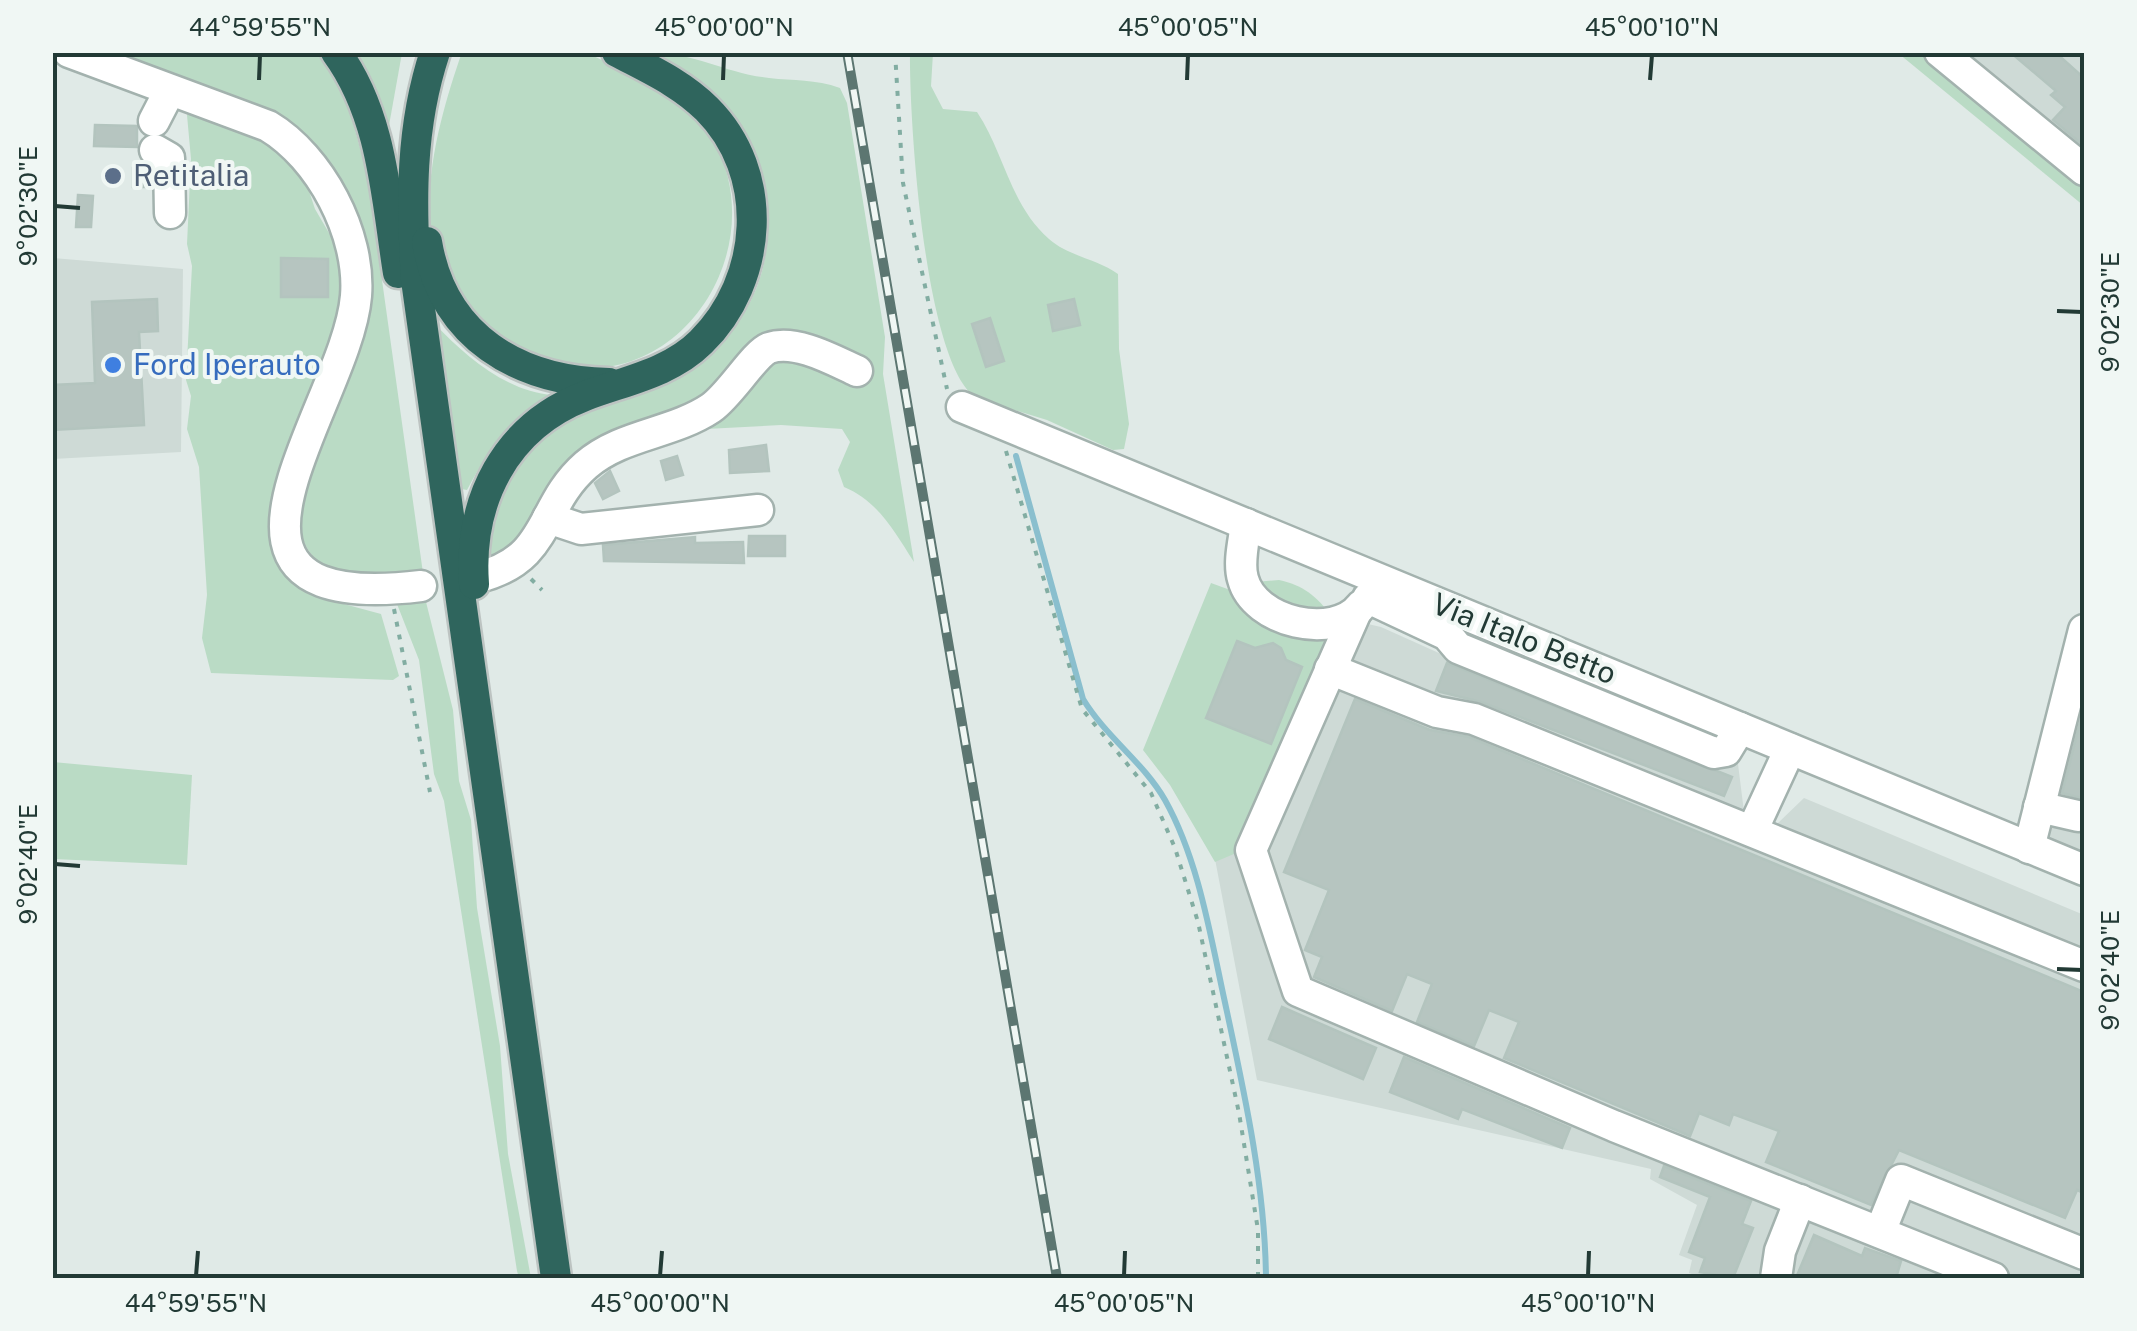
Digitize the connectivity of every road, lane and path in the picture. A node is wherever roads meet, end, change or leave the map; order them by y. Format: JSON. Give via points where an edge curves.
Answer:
{"nodes":[{"id":1,"x":69,"y":52,"type":"edge"},
{"id":2,"x":336,"y":52,"type":"edge"},
{"id":3,"x":435,"y":52,"type":"edge"},
{"id":4,"x":617,"y":52,"type":"edge"},
{"id":5,"x":895,"y":52,"type":"edge"},
{"id":6,"x":1940,"y":52,"type":"edge"},
{"id":7,"x":169,"y":92,"type":"junction"},
{"id":8,"x":422,"y":100,"type":"junction"},
{"id":9,"x":2084,"y":170,"type":"edge"},
{"id":10,"x":170,"y":212,"type":"dead end"},
{"id":11,"x":424,"y":336,"type":"junction"},
{"id":12,"x":856,"y":371,"type":"dead end"},
{"id":13,"x":620,"y":384,"type":"junction"},
{"id":14,"x":962,"y":407,"type":"joint"},
{"id":15,"x":1008,"y":426,"type":"junction"},
{"id":16,"x":758,"y":510,"type":"dead end"},
{"id":17,"x":548,"y":518,"type":"junction"},
{"id":18,"x":1246,"y":524,"type":"junction"},
{"id":19,"x":479,"y":578,"type":"dead end"},
{"id":20,"x":420,"y":586,"type":"dead end"},
{"id":21,"x":389,"y":590,"type":"junction"},
{"id":22,"x":1368,"y":597,"type":"junction"},
{"id":23,"x":2084,"y":630,"type":"edge"},
{"id":24,"x":469,"y":656,"type":"junction"},
{"id":25,"x":1330,"y":669,"type":"junction"},
{"id":26,"x":1790,"y":749,"type":"junction"},
{"id":27,"x":430,"y":792,"type":"dead end"},
{"id":28,"x":2039,"y":807,"type":"junction"},
{"id":29,"x":2078,"y":816,"type":"dead end"},
{"id":30,"x":1752,"y":831,"type":"junction"},
{"id":31,"x":2029,"y":848,"type":"junction"},
{"id":32,"x":2084,"y":870,"type":"edge"},
{"id":33,"x":2084,"y":966,"type":"edge"},
{"id":34,"x":1800,"y":1200,"type":"junction"},
{"id":35,"x":1880,"y":1232,"type":"junction"},
{"id":36,"x":2084,"y":1254,"type":"edge"},
{"id":37,"x":556,"y":1278,"type":"edge"},
{"id":38,"x":1258,"y":1278,"type":"edge"},
{"id":39,"x":1776,"y":1278,"type":"edge"},
{"id":40,"x":1993,"y":1278,"type":"edge"}],
"edges":[{"from":1,"to":7,"type":"street"},
{"from":2,"to":11,"type":"highway","via":[[372,124],[404,308]]},
{"from":3,"to":8,"type":"highway"},
{"from":4,"to":13,"type":"highway","via":[[687,92],[725,130],[748,180],[752,221],[742,280],[726,311],[674,362]]},
{"from":5,"to":14,"type":"path","via":[[903,184],[948,393]]},
{"from":6,"to":9,"type":"street"},
{"from":7,"to":10,"type":"street","via":[[154,136],[169,158]]},
{"from":7,"to":21,"type":"street","via":[[282,134],[330,195],[349,244],[356,296],[344,344],[291,472],[286,535],[310,575],[356,590]]},
{"from":8,"to":11,"type":"highway","via":[[412,212]]},
{"from":8,"to":13,"type":"highway","via":[[429,130],[427,246],[452,310],[468,332],[522,368]]},
{"from":11,"to":24,"type":"highway"},
{"from":12,"to":17,"type":"street","via":[[806,350],[768,348],[710,408],[616,445],[585,466]]},
{"from":13,"to":24,"type":"highway","via":[[556,408],[495,471],[475,526],[480,626]]},
{"from":14,"to":15,"type":"street","name":"Via Italo Betto"},
{"from":15,"to":18,"type":"street","name":"Via Italo Betto"},
{"from":15,"to":38,"type":"path","via":[[1006,451],[1082,709],[1166,818],[1198,922],[1249,1164]]},
{"from":16,"to":17,"type":"street","via":[[581,529]]},
{"from":17,"to":19,"type":"street","via":[[515,564]]},
{"from":18,"to":22,"type":"street","name":"Via Italo Betto"},
{"from":18,"to":22,"type":"street","via":[[1242,581],[1284,618],[1336,622]]},
{"from":20,"to":21,"type":"street"},
{"from":21,"to":27,"type":"path"},
{"from":22,"to":25,"type":"street"},
{"from":22,"to":26,"type":"street","name":"Via Italo Betto"},
{"from":23,"to":28,"type":"street"},
{"from":24,"to":37,"type":"highway"},
{"from":25,"to":30,"type":"street"},
{"from":25,"to":34,"type":"street","via":[[1251,850],[1298,991]]},
{"from":26,"to":30,"type":"street"},
{"from":26,"to":31,"type":"street","name":"Via Italo Betto"},
{"from":28,"to":29,"type":"street"},
{"from":28,"to":31,"type":"street"},
{"from":30,"to":33,"type":"street"},
{"from":31,"to":32,"type":"street","name":"Via Italo Betto"},
{"from":34,"to":35,"type":"street"},
{"from":34,"to":39,"type":"street"},
{"from":35,"to":36,"type":"street","via":[[1901,1180]]},
{"from":35,"to":40,"type":"street"}]}
